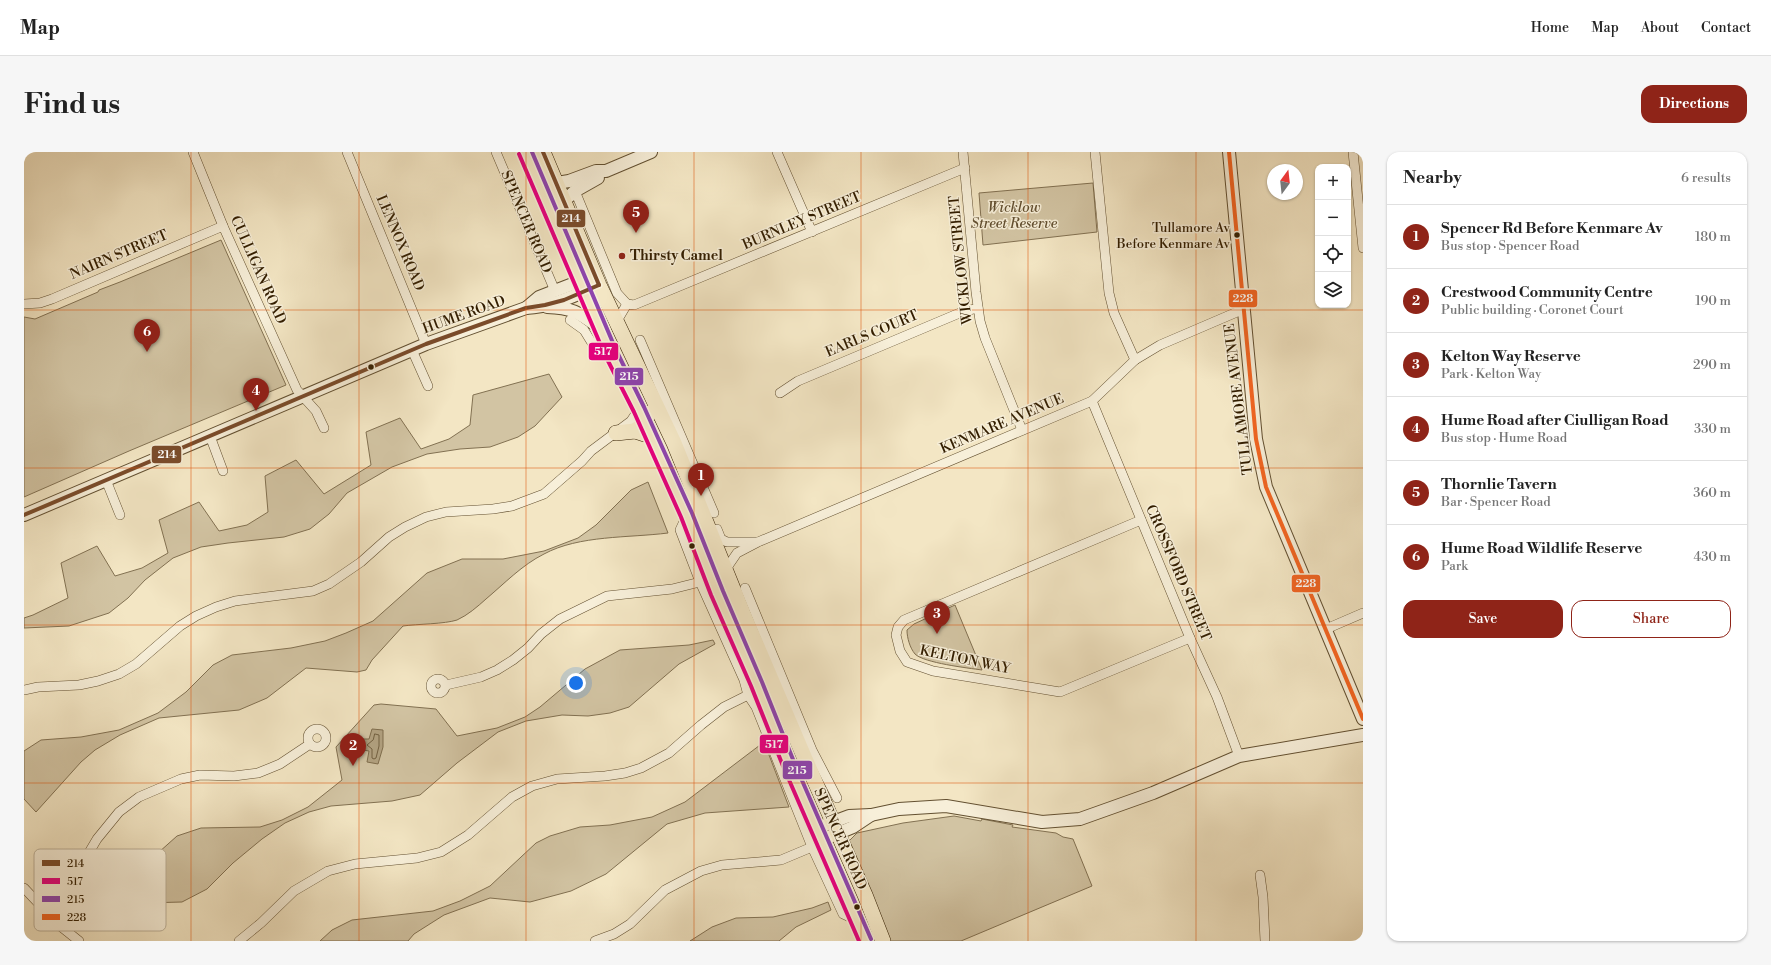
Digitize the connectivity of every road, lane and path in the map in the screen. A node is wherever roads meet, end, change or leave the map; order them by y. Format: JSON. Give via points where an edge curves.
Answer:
{"nodes":[{"id":1,"x":193,"y":152,"type":"edge"},
{"id":2,"x":347,"y":152,"type":"edge"},
{"id":3,"x":496,"y":152,"type":"edge"},
{"id":4,"x":526,"y":152,"type":"edge"},
{"id":5,"x":532,"y":152,"type":"edge"},
{"id":6,"x":543,"y":152,"type":"edge"},
{"id":7,"x":651,"y":152,"type":"edge"},
{"id":8,"x":777,"y":152,"type":"edge"},
{"id":9,"x":963,"y":152,"type":"edge"},
{"id":10,"x":1096,"y":152,"type":"edge"},
{"id":11,"x":1229,"y":152,"type":"edge"},
{"id":12,"x":1353,"y":152,"type":"edge"},
{"id":13,"x":965,"y":168,"type":"junction"},
{"id":14,"x":606,"y":171,"type":"junction"},
{"id":15,"x":534,"y":172,"type":"junction"},
{"id":16,"x":556,"y":183,"type":"junction"},
{"id":17,"x":569,"y":196,"type":"junction"},
{"id":18,"x":1362,"y":216,"type":"edge"},
{"id":19,"x":223,"y":226,"type":"junction"},
{"id":20,"x":812,"y":232,"type":"junction"},
{"id":21,"x":1363,"y":248,"type":"edge"},
{"id":22,"x":597,"y":280,"type":"junction"},
{"id":23,"x":582,"y":287,"type":"junction"},
{"id":24,"x":555,"y":292,"type":"junction"},
{"id":25,"x":24,"y":304,"type":"edge"},
{"id":26,"x":627,"y":304,"type":"junction"},
{"id":27,"x":538,"y":307,"type":"junction"},
{"id":28,"x":526,"y":308,"type":"junction"},
{"id":29,"x":978,"y":308,"type":"junction"},
{"id":30,"x":1244,"y":309,"type":"junction"},
{"id":31,"x":570,"y":320,"type":"dead end"},
{"id":32,"x":617,"y":322,"type":"junction"},
{"id":33,"x":602,"y":333,"type":"junction"},
{"id":34,"x":640,"y":340,"type":"dead end"},
{"id":35,"x":426,"y":344,"type":"junction"},
{"id":36,"x":412,"y":350,"type":"junction"},
{"id":37,"x":1135,"y":360,"type":"junction"},
{"id":38,"x":428,"y":386,"type":"dead end"},
{"id":39,"x":780,"y":393,"type":"dead end"},
{"id":40,"x":304,"y":397,"type":"junction"},
{"id":41,"x":1092,"y":401,"type":"junction"},
{"id":42,"x":640,"y":421,"type":"junction"},
{"id":43,"x":324,"y":428,"type":"dead end"},
{"id":44,"x":1022,"y":430,"type":"junction"},
{"id":45,"x":616,"y":433,"type":"junction"},
{"id":46,"x":210,"y":436,"type":"junction"},
{"id":47,"x":688,"y":465,"type":"junction"},
{"id":48,"x":224,"y":471,"type":"dead end"},
{"id":49,"x":106,"y":480,"type":"junction"},
{"id":50,"x":693,"y":511,"type":"junction"},
{"id":51,"x":714,"y":513,"type":"dead end"},
{"id":52,"x":24,"y":515,"type":"edge"},
{"id":53,"x":120,"y":515,"type":"dead end"},
{"id":54,"x":1141,"y":520,"type":"junction"},
{"id":55,"x":758,"y":542,"type":"junction"},
{"id":56,"x":726,"y":569,"type":"junction"},
{"id":57,"x":705,"y":579,"type":"junction"},
{"id":58,"x":745,"y":588,"type":"dead end"},
{"id":59,"x":1363,"y":613,"type":"edge"},
{"id":60,"x":744,"y":616,"type":"junction"},
{"id":61,"x":760,"y":622,"type":"junction"},
{"id":62,"x":1326,"y":629,"type":"junction"},
{"id":63,"x":1190,"y":638,"type":"junction"},
{"id":64,"x":446,"y":685,"type":"dead end"},
{"id":65,"x":24,"y":690,"type":"edge"},
{"id":66,"x":748,"y":695,"type":"junction"},
{"id":67,"x":1363,"y":719,"type":"edge"},
{"id":68,"x":1363,"y":735,"type":"edge"},
{"id":69,"x":310,"y":744,"type":"dead end"},
{"id":70,"x":809,"y":755,"type":"junction"},
{"id":71,"x":1239,"y":756,"type":"junction"},
{"id":72,"x":837,"y":798,"type":"dead end"},
{"id":73,"x":836,"y":828,"type":"junction"},
{"id":74,"x":817,"y":838,"type":"junction"},
{"id":75,"x":92,"y":849,"type":"edge"},
{"id":76,"x":1260,"y":875,"type":"dead end"},
{"id":77,"x":24,"y":888,"type":"edge"},
{"id":78,"x":34,"y":899,"type":"edge"},
{"id":79,"x":66,"y":931,"type":"edge"},
{"id":80,"x":79,"y":941,"type":"edge"},
{"id":81,"x":240,"y":941,"type":"edge"},
{"id":82,"x":595,"y":941,"type":"edge"},
{"id":83,"x":866,"y":941,"type":"edge"},
{"id":84,"x":883,"y":941,"type":"edge"},
{"id":85,"x":1265,"y":941,"type":"edge"}],
"edges":[{"from":1,"to":19,"type":"street","name":"CULLIGAN ROAD"},
{"from":2,"to":35,"type":"street","name":"LENNOX ROAD"},
{"from":3,"to":24,"type":"street","name":"SPENCER ROAD"},
{"from":4,"to":15,"type":"main road","name":"SPENCER ROAD"},
{"from":5,"to":15,"type":"main road"},
{"from":6,"to":16,"type":"main road","name":"SPENCER ROAD"},
{"from":7,"to":14,"type":"street"},
{"from":8,"to":20,"type":"street"},
{"from":9,"to":13,"type":"street","name":"WICKLOW STREET"},
{"from":10,"to":37,"type":"street","via":[[1109,293],[1114,313]]},
{"from":11,"to":30,"type":"street","name":"TULLAMORE AVENUE"},
{"from":12,"to":18,"type":"street"},
{"from":13,"to":20,"type":"street","name":"BURNLEY STREET"},
{"from":13,"to":29,"type":"street","name":"WICKLOW STREET"},
{"from":14,"to":16,"type":"street","via":[[596,171]]},
{"from":14,"to":17,"type":"street"},
{"from":15,"to":23,"type":"main road","name":"SPENCER ROAD"},
{"from":16,"to":17,"type":"main road","name":"SPENCER ROAD"},
{"from":17,"to":22,"type":"main road","name":"SPENCER ROAD"},
{"from":17,"to":26,"type":"street","name":"SPENCER ROAD","via":[[617,293]]},
{"from":18,"to":21,"type":"street"},
{"from":19,"to":25,"type":"street","name":"NAIRN STREET","via":[[52,299]]},
{"from":19,"to":40,"type":"street","name":"CULLIGAN ROAD","via":[[297,390]]},
{"from":20,"to":26,"type":"street","name":"BURNLEY STREET","via":[[634,305]]},
{"from":22,"to":23,"type":"street","name":"HUME ROAD"},
{"from":22,"to":32,"type":"main road","name":"SPENCER ROAD"},
{"from":23,"to":24,"type":"street","name":"HUME ROAD"},
{"from":23,"to":27,"type":"street","name":"HUME ROAD"},
{"from":23,"to":33,"type":"main road","name":"SPENCER ROAD"},
{"from":24,"to":28,"type":"street","name":"HUME ROAD","via":[[539,297]]},
{"from":26,"to":32,"type":"street"},
{"from":27,"to":28,"type":"street","name":"HUME ROAD"},
{"from":27,"to":33,"type":"street","name":"HUME ROAD","via":[[566,308],[577,312]]},
{"from":28,"to":35,"type":"street","name":"HUME ROAD"},
{"from":29,"to":39,"type":"street","name":"EARLS COURT","via":[[962,312],[798,381]]},
{"from":29,"to":44,"type":"street","name":"WICKLOW STREET","via":[[985,338]]},
{"from":30,"to":37,"type":"street","name":"KENMARE AVENUE","via":[[1160,345]]},
{"from":30,"to":62,"type":"street","name":"TULLAMORE AVENUE","via":[[1261,472]]},
{"from":31,"to":33,"type":"street","via":[[584,330],[592,343]]},
{"from":32,"to":42,"type":"main road","via":[[619,339],[649,401],[649,414]]},
{"from":32,"to":47,"type":"main road","name":"SPENCER ROAD","via":[[674,443]]},
{"from":33,"to":42,"type":"main road","name":"SPENCER ROAD"},
{"from":34,"to":47,"type":"street","name":"SPENCER ROAD"},
{"from":35,"to":36,"type":"street","name":"HUME ROAD"},
{"from":36,"to":38,"type":"street","name":"HUME ROAD"},
{"from":36,"to":40,"type":"street","name":"HUME ROAD"},
{"from":37,"to":41,"type":"street","name":"KENMARE AVENUE"},
{"from":40,"to":43,"type":"street","via":[[316,411]]},
{"from":40,"to":46,"type":"street","name":"HUME ROAD"},
{"from":41,"to":44,"type":"street","name":"KENMARE AVENUE"},
{"from":41,"to":54,"type":"street","name":"CROSSFORD STREET"},
{"from":42,"to":45,"type":"main road"},
{"from":42,"to":45,"type":"street","via":[[631,421]]},
{"from":42,"to":50,"type":"main road","name":"SPENCER ROAD","via":[[681,499]]},
{"from":44,"to":55,"type":"street","name":"KENMARE AVENUE"},
{"from":45,"to":65,"type":"street","via":[[590,451],[544,494],[529,501],[493,509],[446,512],[426,517],[389,536],[356,566],[313,591],[235,601],[216,607],[180,626],[136,664],[119,674],[79,685]]},
{"from":46,"to":48,"type":"street"},
{"from":46,"to":49,"type":"street","name":"HUME ROAD"},
{"from":47,"to":50,"type":"main road","name":"SPENCER ROAD"},
{"from":47,"to":51,"type":"street","name":"SPENCER ROAD"},
{"from":47,"to":57,"type":"main road","via":[[676,474],[710,557]]},
{"from":49,"to":52,"type":"street","name":"HUME ROAD"},
{"from":49,"to":53,"type":"street"},
{"from":50,"to":55,"type":"street","name":"KENMARE AVENUE","via":[[712,517],[721,539],[727,542]]},
{"from":50,"to":56,"type":"main road","name":"SPENCER ROAD"},
{"from":50,"to":57,"type":"main road","name":"SPENCER ROAD"},
{"from":54,"to":63,"type":"street","name":"CROSSFORD STREET"},
{"from":54,"to":63,"type":"street","name":"KELTON WAY","via":[[904,620],[896,635],[900,651],[907,662],[933,671],[1060,692]]},
{"from":55,"to":56,"type":"street","name":"KENMARE AVENUE","via":[[737,553]]},
{"from":56,"to":60,"type":"main road","name":"SPENCER ROAD"},
{"from":57,"to":64,"type":"street","via":[[672,589],[607,596],[560,619],[528,648],[497,670],[481,678]]},
{"from":57,"to":66,"type":"street","name":"SPENCER ROAD"},
{"from":57,"to":74,"type":"main road","name":"SPENCER ROAD"},
{"from":58,"to":61,"type":"street","name":"SPENCER ROAD"},
{"from":59,"to":62,"type":"street"},
{"from":60,"to":61,"type":"street"},
{"from":60,"to":70,"type":"main road","name":"SPENCER ROAD"},
{"from":61,"to":70,"type":"street","name":"SPENCER ROAD"},
{"from":62,"to":67,"type":"street","name":"TULLAMORE AVENUE"},
{"from":63,"to":71,"type":"street","name":"CROSSFORD STREET","via":[[1217,696]]},
{"from":66,"to":74,"type":"street","name":"SPENCER ROAD"},
{"from":66,"to":81,"type":"street","via":[[724,707],[669,753],[641,768],[606,776],[556,779],[532,786],[512,797],[468,835],[441,852],[417,858],[355,864],[328,871],[294,891]]},
{"from":68,"to":71,"type":"street"},
{"from":69,"to":75,"type":"street","via":[[280,764],[258,773],[234,776],[200,775],[180,779],[140,797],[119,812]]},
{"from":70,"to":72,"type":"street","name":"SPENCER ROAD"},
{"from":70,"to":73,"type":"main road","name":"SPENCER ROAD"},
{"from":71,"to":73,"type":"street","via":[[1153,793],[1080,819],[1042,822],[946,806],[849,816]]},
{"from":73,"to":74,"type":"street"},
{"from":73,"to":84,"type":"main road","name":"SPENCER ROAD"},
{"from":74,"to":82,"type":"street","via":[[781,860],[722,865],[701,871],[665,890],[630,924],[614,934]]},
{"from":74,"to":83,"type":"main road","name":"SPENCER ROAD"},
{"from":76,"to":85,"type":"street"},
{"from":77,"to":78,"type":"street"},
{"from":79,"to":80,"type":"street"}]}
